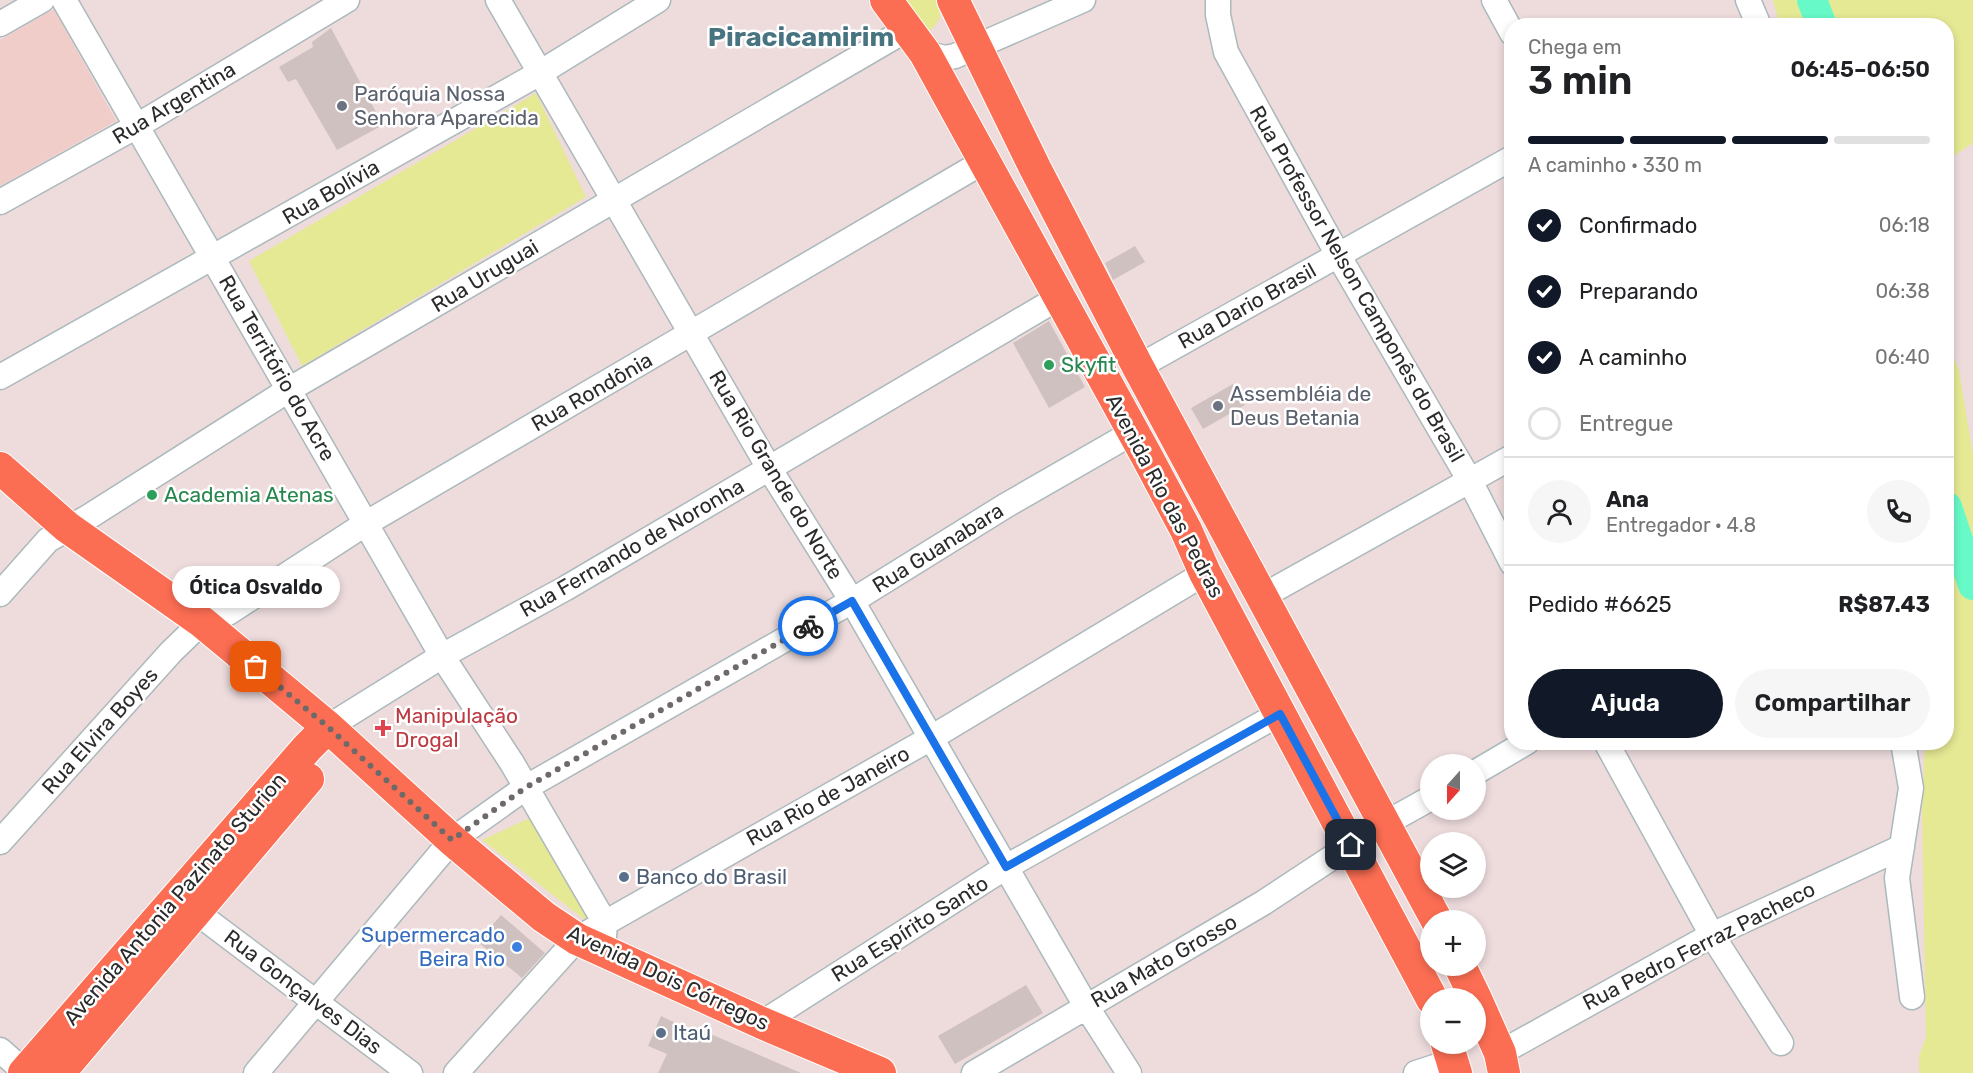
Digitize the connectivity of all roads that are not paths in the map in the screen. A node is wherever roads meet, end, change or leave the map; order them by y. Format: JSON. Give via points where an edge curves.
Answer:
{"nodes":[{"id":1,"x":42,"y":0,"type":"edge"},
{"id":2,"x":64,"y":0,"type":"edge"},
{"id":3,"x":347,"y":0,"type":"edge"},
{"id":4,"x":498,"y":0,"type":"edge"},
{"id":5,"x":658,"y":0,"type":"edge"},
{"id":6,"x":886,"y":0,"type":"edge"},
{"id":7,"x":953,"y":0,"type":"edge"},
{"id":8,"x":1083,"y":0,"type":"edge"},
{"id":9,"x":1218,"y":0,"type":"edge"},
{"id":10,"x":1494,"y":0,"type":"edge"},
{"id":11,"x":1504,"y":18,"type":"edge"},
{"id":12,"x":0,"y":24,"type":"edge"},
{"id":13,"x":915,"y":42,"type":"junction"},
{"id":14,"x":975,"y":48,"type":"junction"},
{"id":15,"x":538,"y":74,"type":"junction"},
{"id":16,"x":137,"y":126,"type":"junction"},
{"id":17,"x":983,"y":162,"type":"junction"},
{"id":18,"x":1504,"y":162,"type":"edge"},
{"id":19,"x":614,"y":199,"type":"junction"},
{"id":20,"x":0,"y":202,"type":"edge"},
{"id":21,"x":1338,"y":255,"type":"junction"},
{"id":22,"x":215,"y":258,"type":"junction"},
{"id":23,"x":1060,"y":297,"type":"junction"},
{"id":24,"x":693,"y":334,"type":"junction"},
{"id":25,"x":1138,"y":367,"type":"junction"},
{"id":26,"x":0,"y":377,"type":"edge"},
{"id":27,"x":290,"y":389,"type":"junction"},
{"id":28,"x":1132,"y":433,"type":"junction"},
{"id":29,"x":1504,"y":462,"type":"edge"},
{"id":30,"x":0,"y":468,"type":"edge"},
{"id":31,"x":769,"y":468,"type":"junction"},
{"id":32,"x":1470,"y":481,"type":"junction"},
{"id":33,"x":365,"y":524,"type":"junction"},
{"id":34,"x":68,"y":528,"type":"junction"},
{"id":35,"x":1504,"y":547,"type":"edge"},
{"id":36,"x":1205,"y":573,"type":"junction"},
{"id":37,"x":0,"y":594,"type":"edge"},
{"id":38,"x":1261,"y":597,"type":"junction"},
{"id":39,"x":852,"y":601,"type":"junction"},
{"id":40,"x":202,"y":622,"type":"junction"},
{"id":41,"x":442,"y":656,"type":"junction"},
{"id":42,"x":1280,"y":714,"type":"junction"},
{"id":43,"x":335,"y":734,"type":"junction"},
{"id":44,"x":931,"y":738,"type":"junction"},
{"id":45,"x":1513,"y":750,"type":"edge"},
{"id":46,"x":1610,"y":750,"type":"edge"},
{"id":47,"x":1904,"y":750,"type":"edge"},
{"id":48,"x":1486,"y":766,"type":"edge"},
{"id":49,"x":525,"y":788,"type":"junction"},
{"id":50,"x":1420,"y":804,"type":"edge"},
{"id":51,"x":1386,"y":823,"type":"junction"},
{"id":52,"x":452,"y":840,"type":"junction"},
{"id":53,"x":0,"y":842,"type":"edge"},
{"id":54,"x":1351,"y":845,"type":"junction"},
{"id":55,"x":1902,"y":847,"type":"junction"},
{"id":56,"x":1006,"y":867,"type":"junction"},
{"id":57,"x":1431,"y":910,"type":"edge"},
{"id":58,"x":196,"y":912,"type":"junction"},
{"id":59,"x":1712,"y":935,"type":"junction"},
{"id":60,"x":594,"y":937,"type":"junction"},
{"id":61,"x":1426,"y":988,"type":"edge"},
{"id":62,"x":1912,"y":997,"type":"dead end"},
{"id":63,"x":315,"y":1003,"type":"junction"},
{"id":64,"x":1086,"y":1006,"type":"junction"},
{"id":65,"x":762,"y":1023,"type":"junction"},
{"id":66,"x":1486,"y":1024,"type":"edge"},
{"id":67,"x":1781,"y":1044,"type":"dead end"},
{"id":68,"x":0,"y":1050,"type":"edge"},
{"id":69,"x":1452,"y":1059,"type":"edge"},
{"id":70,"x":1502,"y":1063,"type":"edge"},
{"id":71,"x":25,"y":1073,"type":"edge"},
{"id":72,"x":59,"y":1073,"type":"edge"},
{"id":73,"x":256,"y":1073,"type":"edge"},
{"id":74,"x":410,"y":1073,"type":"edge"},
{"id":75,"x":456,"y":1073,"type":"edge"},
{"id":76,"x":880,"y":1073,"type":"edge"},
{"id":77,"x":974,"y":1073,"type":"edge"},
{"id":78,"x":1129,"y":1073,"type":"edge"},
{"id":79,"x":1416,"y":1073,"type":"edge"}],
"edges":[{"from":1,"to":12,"type":"street"},
{"from":2,"to":16,"type":"street","name":"Rua Território do Acre"},
{"from":3,"to":16,"type":"street","name":"Rua Argentina"},
{"from":4,"to":15,"type":"street","name":"Rua Rio Grande do Norte"},
{"from":5,"to":15,"type":"street","name":"Rua Bolívia"},
{"from":6,"to":13,"type":"main road","name":"Avenida Rio das Pedras"},
{"from":7,"to":14,"type":"main road","name":"Avenida Rio das Pedras"},
{"from":8,"to":14,"type":"street"},
{"from":9,"to":21,"type":"street","name":"Rua Professor Nelson Camponês do Brasil","via":[[1226,52]]},
{"from":10,"to":11,"type":"street"},
{"from":13,"to":14,"type":"street","via":[[945,58]]},
{"from":13,"to":17,"type":"main road","name":"Avenida Rio das Pedras"},
{"from":13,"to":19,"type":"street","name":"Rua Uruguai"},
{"from":14,"to":25,"type":"main road","name":"Avenida Rio das Pedras"},
{"from":15,"to":19,"type":"street","name":"Rua Rio Grande do Norte"},
{"from":15,"to":22,"type":"street","name":"Rua Bolívia"},
{"from":16,"to":20,"type":"street","name":"Rua Argentina"},
{"from":16,"to":22,"type":"street","name":"Rua Território do Acre"},
{"from":17,"to":23,"type":"main road","name":"Avenida Rio das Pedras"},
{"from":17,"to":24,"type":"street","name":"Rua Rondônia"},
{"from":18,"to":21,"type":"street","name":"Rua Dario Brasil"},
{"from":19,"to":24,"type":"street","name":"Rua Rio Grande do Norte"},
{"from":19,"to":27,"type":"street","name":"Rua Uruguai"},
{"from":21,"to":25,"type":"street","name":"Rua Dario Brasil"},
{"from":21,"to":32,"type":"street","name":"Rua Professor Nelson Camponês do Brasil"},
{"from":22,"to":26,"type":"street","name":"Rua Bolívia"},
{"from":22,"to":27,"type":"street","name":"Rua Território do Acre"},
{"from":23,"to":28,"type":"main road","name":"Avenida Rio das Pedras"},
{"from":23,"to":31,"type":"street","name":"Rua Fernando de Noronha"},
{"from":24,"to":31,"type":"street","name":"Rua Rio Grande do Norte"},
{"from":24,"to":33,"type":"street","name":"Rua Rondônia"},
{"from":25,"to":38,"type":"main road","name":"Avenida Rio das Pedras"},
{"from":27,"to":33,"type":"street","name":"Rua Território do Acre"},
{"from":27,"to":34,"type":"street","name":"Rua Uruguai"},
{"from":28,"to":36,"type":"main road","name":"Avenida Rio das Pedras","via":[[1186,530]]},
{"from":28,"to":39,"type":"street","name":"Rua Guanabara"},
{"from":29,"to":32,"type":"street"},
{"from":30,"to":34,"type":"main road","name":"Avenida Dois Córregos"},
{"from":31,"to":39,"type":"street","name":"Rua Rio Grande do Norte"},
{"from":31,"to":41,"type":"street","name":"Rua Fernando de Noronha","via":[[567,588]]},
{"from":32,"to":35,"type":"street","name":"Rua Professor Nelson Camponês do Brasil"},
{"from":32,"to":38,"type":"street"},
{"from":33,"to":40,"type":"street","name":"Rua Rondônia","via":[[228,613]]},
{"from":33,"to":41,"type":"street","name":"Rua Território do Acre"},
{"from":34,"to":37,"type":"street","name":"Rua Uruguai","via":[[48,540]]},
{"from":34,"to":40,"type":"main road","name":"Avenida Dois Córregos"},
{"from":36,"to":38,"type":"main road","via":[[1210,560],[1220,555]]},
{"from":36,"to":42,"type":"main road","name":"Avenida Rio das Pedras"},
{"from":36,"to":44,"type":"street","name":"Rua Rio de Janeiro"},
{"from":38,"to":51,"type":"main road","name":"Avenida Rio das Pedras"},
{"from":39,"to":44,"type":"street","name":"Rua Rio Grande do Norte"},
{"from":39,"to":49,"type":"street","name":"Rua Guanabara"},
{"from":40,"to":43,"type":"main road","name":"Avenida Dois Córregos"},
{"from":40,"to":53,"type":"street","name":"Rua Elvira Boyes"},
{"from":41,"to":43,"type":"street","name":"Rua Fernando de Noronha"},
{"from":41,"to":49,"type":"street","name":"Rua Território do Acre"},
{"from":42,"to":54,"type":"main road","name":"Avenida Rio das Pedras"},
{"from":42,"to":56,"type":"street","name":"Rua Espírito Santo"},
{"from":43,"to":52,"type":"main road","name":"Avenida Dois Córregos"},
{"from":43,"to":58,"type":"main road","name":"Avenida Antonia Pazinato Sturion"},
{"from":43,"to":71,"type":"main road","name":"Avenida Antonia Pazinato Sturion","via":[[309,746]]},
{"from":44,"to":56,"type":"street","name":"Rua Rio Grande do Norte"},
{"from":44,"to":60,"type":"street","name":"Rua Rio de Janeiro"},
{"from":45,"to":48,"type":"street"},
{"from":46,"to":59,"type":"street"},
{"from":47,"to":55,"type":"street","via":[[1911,788]]},
{"from":49,"to":52,"type":"street","name":"Rua Guanabara"},
{"from":49,"to":60,"type":"street","name":"Rua Território do Acre"},
{"from":50,"to":51,"type":"street"},
{"from":51,"to":57,"type":"main road","name":"Avenida Rio das Pedras"},
{"from":52,"to":60,"type":"main road","name":"Avenida Dois Córregos","via":[[544,917]]},
{"from":52,"to":63,"type":"street","name":"Rua Guanabara"},
{"from":54,"to":61,"type":"main road","name":"Avenida Rio das Pedras"},
{"from":54,"to":64,"type":"street","name":"Rua Mato Grosso","via":[[1263,903]]},
{"from":55,"to":59,"type":"street","name":"Rua Pedro Ferraz Pacheco"},
{"from":55,"to":62,"type":"street","via":[[1896,878]]},
{"from":56,"to":64,"type":"street","name":"Rua Rio Grande do Norte"},
{"from":56,"to":65,"type":"street","name":"Rua Espírito Santo"},
{"from":58,"to":63,"type":"street","name":"Rua Gonçalves Dias"},
{"from":58,"to":72,"type":"main road","name":"Avenida Antonia Pazinato Sturion"},
{"from":59,"to":67,"type":"street"},
{"from":59,"to":70,"type":"street","name":"Rua Pedro Ferraz Pacheco"},
{"from":60,"to":65,"type":"main road","name":"Avenida Dois Córregos"},
{"from":60,"to":75,"type":"street","name":"Rua Rio de Janeiro"},
{"from":63,"to":73,"type":"street","name":"Rua Guanabara"},
{"from":63,"to":74,"type":"street","name":"Rua Gonçalves Dias"},
{"from":64,"to":77,"type":"street","name":"Rua Mato Grosso"},
{"from":64,"to":78,"type":"street","name":"Rua Rio Grande do Norte"},
{"from":65,"to":76,"type":"main road","name":"Avenida Dois Córregos"},
{"from":66,"to":70,"type":"main road"},
{"from":68,"to":71,"type":"street"},
{"from":69,"to":79,"type":"street"}]}
